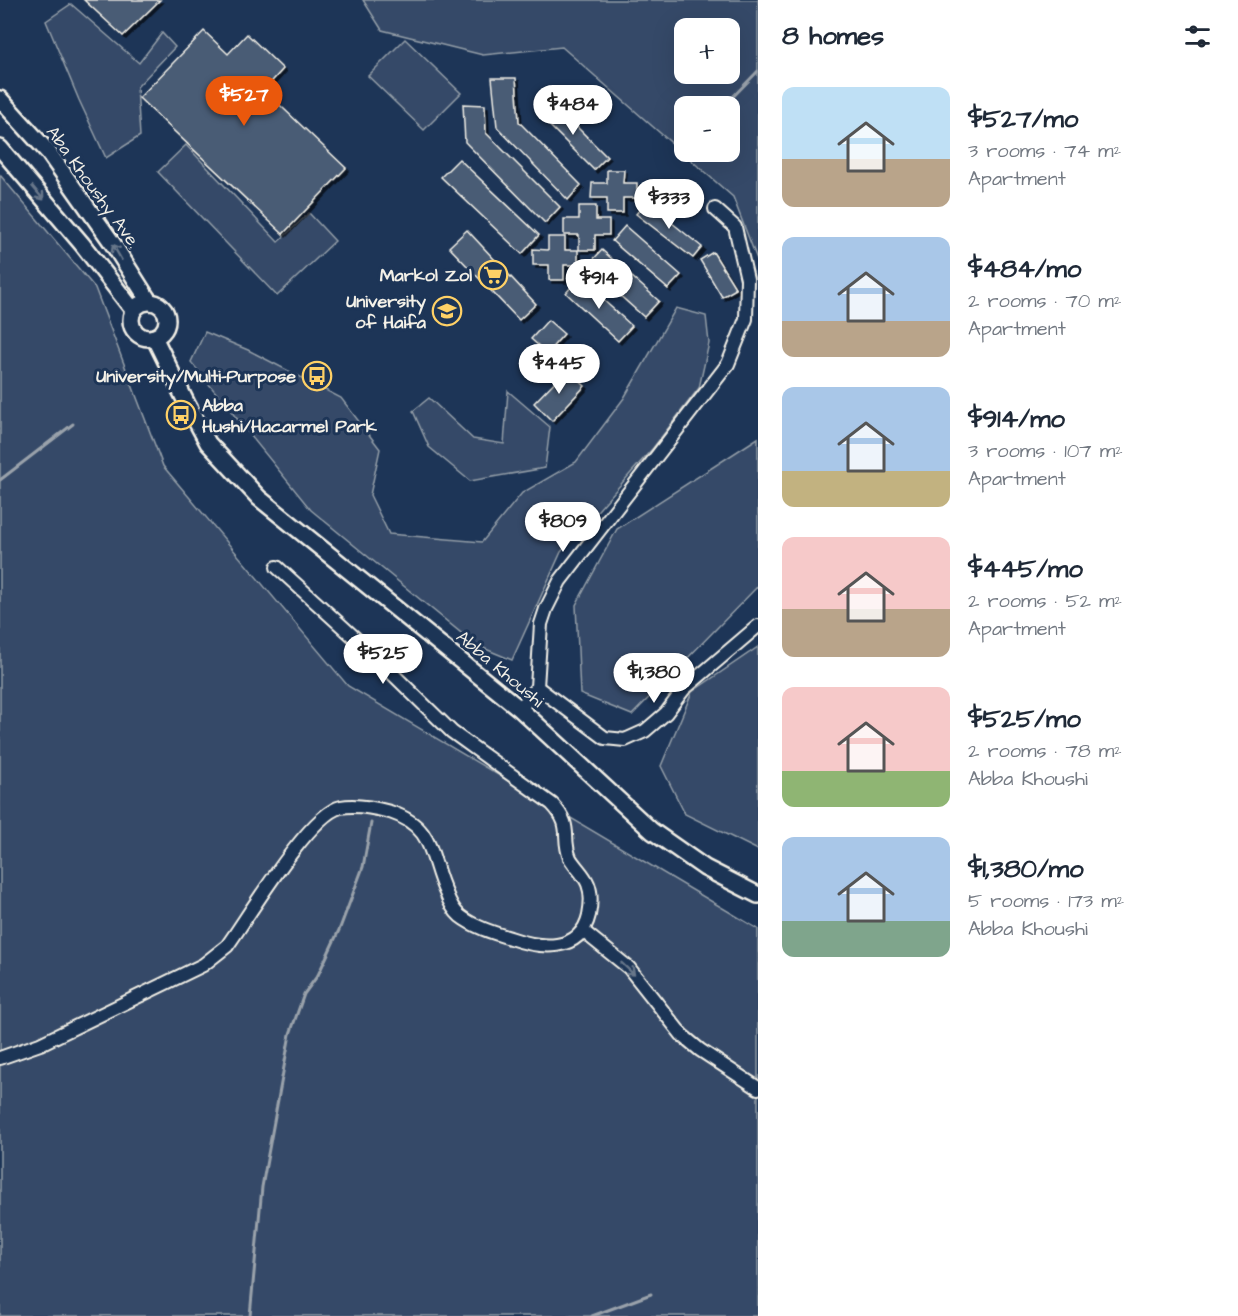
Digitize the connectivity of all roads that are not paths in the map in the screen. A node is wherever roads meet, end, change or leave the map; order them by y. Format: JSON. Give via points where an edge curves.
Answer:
{"nodes":[{"id":1,"x":0,"y":99,"type":"edge"},
{"id":2,"x":0,"y":148,"type":"edge"},
{"id":3,"x":715,"y":209,"type":"dead end"},
{"id":4,"x":149,"y":301,"type":"junction"},
{"id":5,"x":133,"y":310,"type":"junction"},
{"id":6,"x":154,"y":337,"type":"junction"},
{"id":7,"x":277,"y":567,"type":"dead end"},
{"id":8,"x":758,"y":626,"type":"edge"},
{"id":9,"x":537,"y":687,"type":"junction"},
{"id":10,"x":520,"y":709,"type":"junction"},
{"id":11,"x":758,"y":895,"type":"edge"},
{"id":12,"x":584,"y":931,"type":"junction"},
{"id":13,"x":0,"y":1058,"type":"edge"},
{"id":14,"x":758,"y":1088,"type":"edge"}],
"edges":[{"from":4,"to":1,"type":"main road","name":"Aba Khoushy Ave.","one_way":true,"via":[[48,152]]},
{"from":2,"to":5,"type":"main road","one_way":true},
{"from":3,"to":9,"type":"street","via":[[738,232],[747,279],[746,319],[728,363],[560,581],[541,624]]},
{"from":4,"to":5,"type":"main road"},
{"from":4,"to":6,"type":"main road","via":[[158,304],[167,315],[166,327]]},
{"from":5,"to":6,"type":"main road","via":[[131,321],[135,331],[144,337]]},
{"from":6,"to":10,"type":"main road","name":"Abba Khoushi","via":[[208,443],[259,498]]},
{"from":7,"to":12,"type":"street","via":[[452,732],[560,812],[570,856],[591,893]]},
{"from":8,"to":9,"type":"street","via":[[684,689],[666,713],[645,731],[625,740],[605,738]]},
{"from":9,"to":10,"type":"street"},
{"from":10,"to":11,"type":"main road","name":"Abba Khoushi","via":[[652,831],[705,868]]},
{"from":12,"to":13,"type":"street","via":[[574,939],[542,946],[511,939],[475,924],[451,904],[421,830],[404,817],[375,808],[340,807],[329,811],[314,826],[240,928],[203,965],[40,1044]]},
{"from":12,"to":14,"type":"street","one_way":true,"via":[[635,975],[682,1035]]}]}
